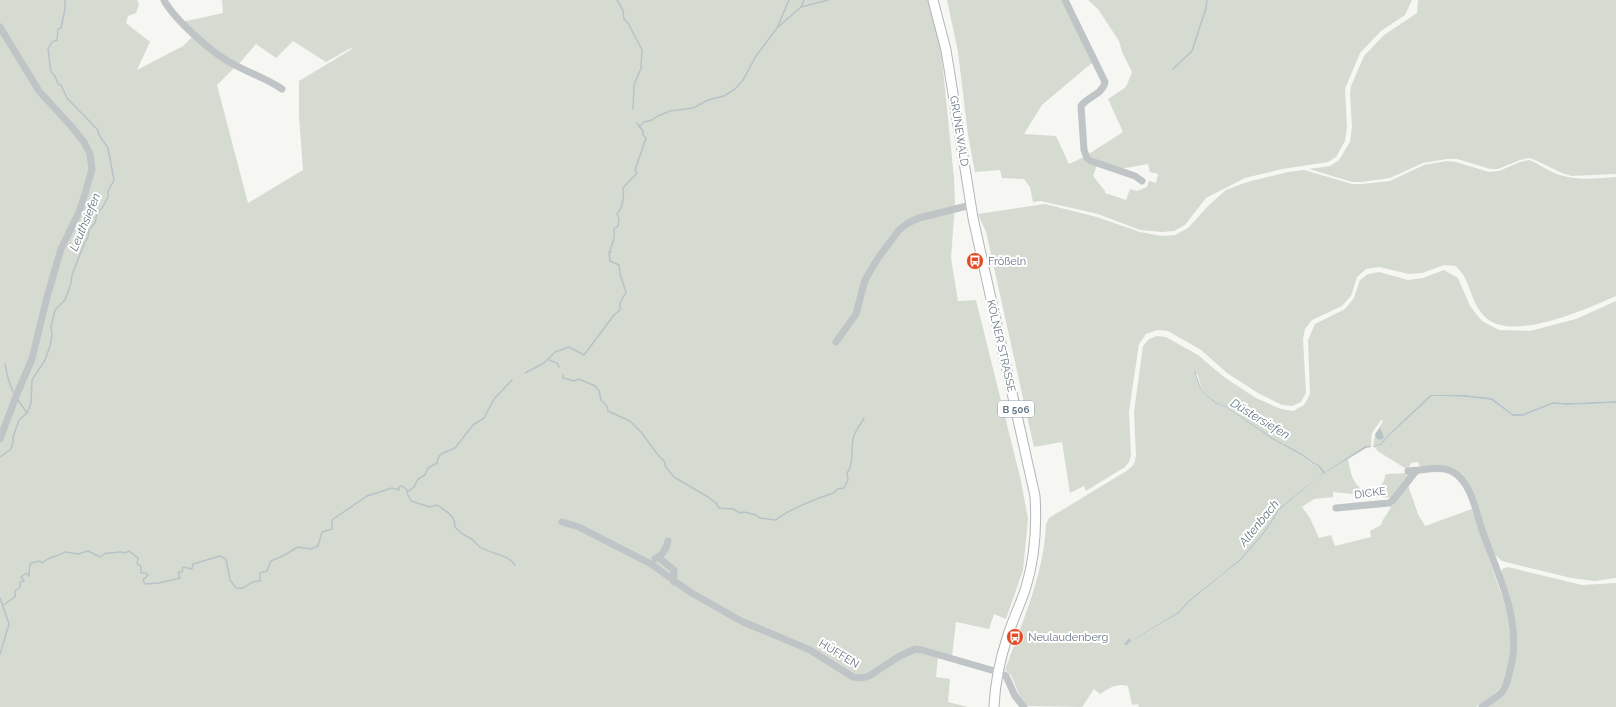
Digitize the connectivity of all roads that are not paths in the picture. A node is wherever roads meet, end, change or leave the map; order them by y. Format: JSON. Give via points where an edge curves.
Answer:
{"nodes":[{"id":1,"x":164,"y":0,"type":"edge"},
{"id":2,"x":933,"y":0,"type":"edge"},
{"id":3,"x":1065,"y":0,"type":"edge"},
{"id":4,"x":0,"y":27,"type":"edge"},
{"id":5,"x":282,"y":89,"type":"dead end"},
{"id":6,"x":1142,"y":181,"type":"dead end"},
{"id":7,"x":972,"y":212,"type":"junction"},
{"id":8,"x":836,"y":342,"type":"dead end"},
{"id":9,"x":0,"y":439,"type":"edge"},
{"id":10,"x":1408,"y":471,"type":"dead end"},
{"id":11,"x":1416,"y":471,"type":"junction"},
{"id":12,"x":1336,"y":508,"type":"dead end"},
{"id":13,"x":562,"y":522,"type":"dead end"},
{"id":14,"x":668,"y":541,"type":"dead end"},
{"id":15,"x":659,"y":558,"type":"junction"},
{"id":16,"x":651,"y":564,"type":"junction"},
{"id":17,"x":674,"y":582,"type":"junction"},
{"id":18,"x":998,"y":672,"type":"junction"},
{"id":19,"x":1012,"y":691,"type":"junction"},
{"id":20,"x":1006,"y":696,"type":"dead end"},
{"id":21,"x":994,"y":707,"type":"edge"},
{"id":22,"x":1024,"y":707,"type":"edge"},
{"id":23,"x":1482,"y":707,"type":"edge"}],
"edges":[{"from":1,"to":5,"type":"street","via":[[174,16],[229,62]]},
{"from":2,"to":7,"type":"main road","name":"GRUNEWALD","number":"B 506","via":[[946,50]]},
{"from":3,"to":6,"type":"street","via":[[1105,82],[1102,89],[1081,106],[1085,154],[1091,161],[1135,176]]},
{"from":4,"to":9,"type":"street","via":[[39,91],[84,142],[90,154],[92,169],[79,212],[61,249],[32,359]]},
{"from":7,"to":8,"type":"street","via":[[919,218],[899,230],[865,280],[856,314]]},
{"from":7,"to":18,"type":"main road","name":"KÖLNER STRASSE","number":"B 506","via":[[1036,502],[1036,535],[1031,566]]},
{"from":10,"to":11,"type":"street"},
{"from":11,"to":12,"type":"street","name":"DICKE","via":[[1389,503]]},
{"from":11,"to":23,"type":"street","via":[[1442,469],[1452,472],[1461,478],[1469,489],[1512,614],[1515,640],[1507,682],[1502,692]]},
{"from":13,"to":16,"type":"street","name":"HÜFFEN","via":[[579,527]]},
{"from":14,"to":15,"type":"street"},
{"from":15,"to":16,"type":"street"},
{"from":15,"to":17,"type":"street","via":[[674,570]]},
{"from":16,"to":17,"type":"street","name":"HÜFFEN"},
{"from":17,"to":18,"type":"street","name":"HÜFFEN","via":[[740,621],[810,650],[853,677],[869,676],[915,650]]},
{"from":18,"to":19,"type":"street","via":[[1006,676]]},
{"from":18,"to":21,"type":"main road","number":"B 506"},
{"from":19,"to":20,"type":"street"},
{"from":19,"to":22,"type":"street"}]}
